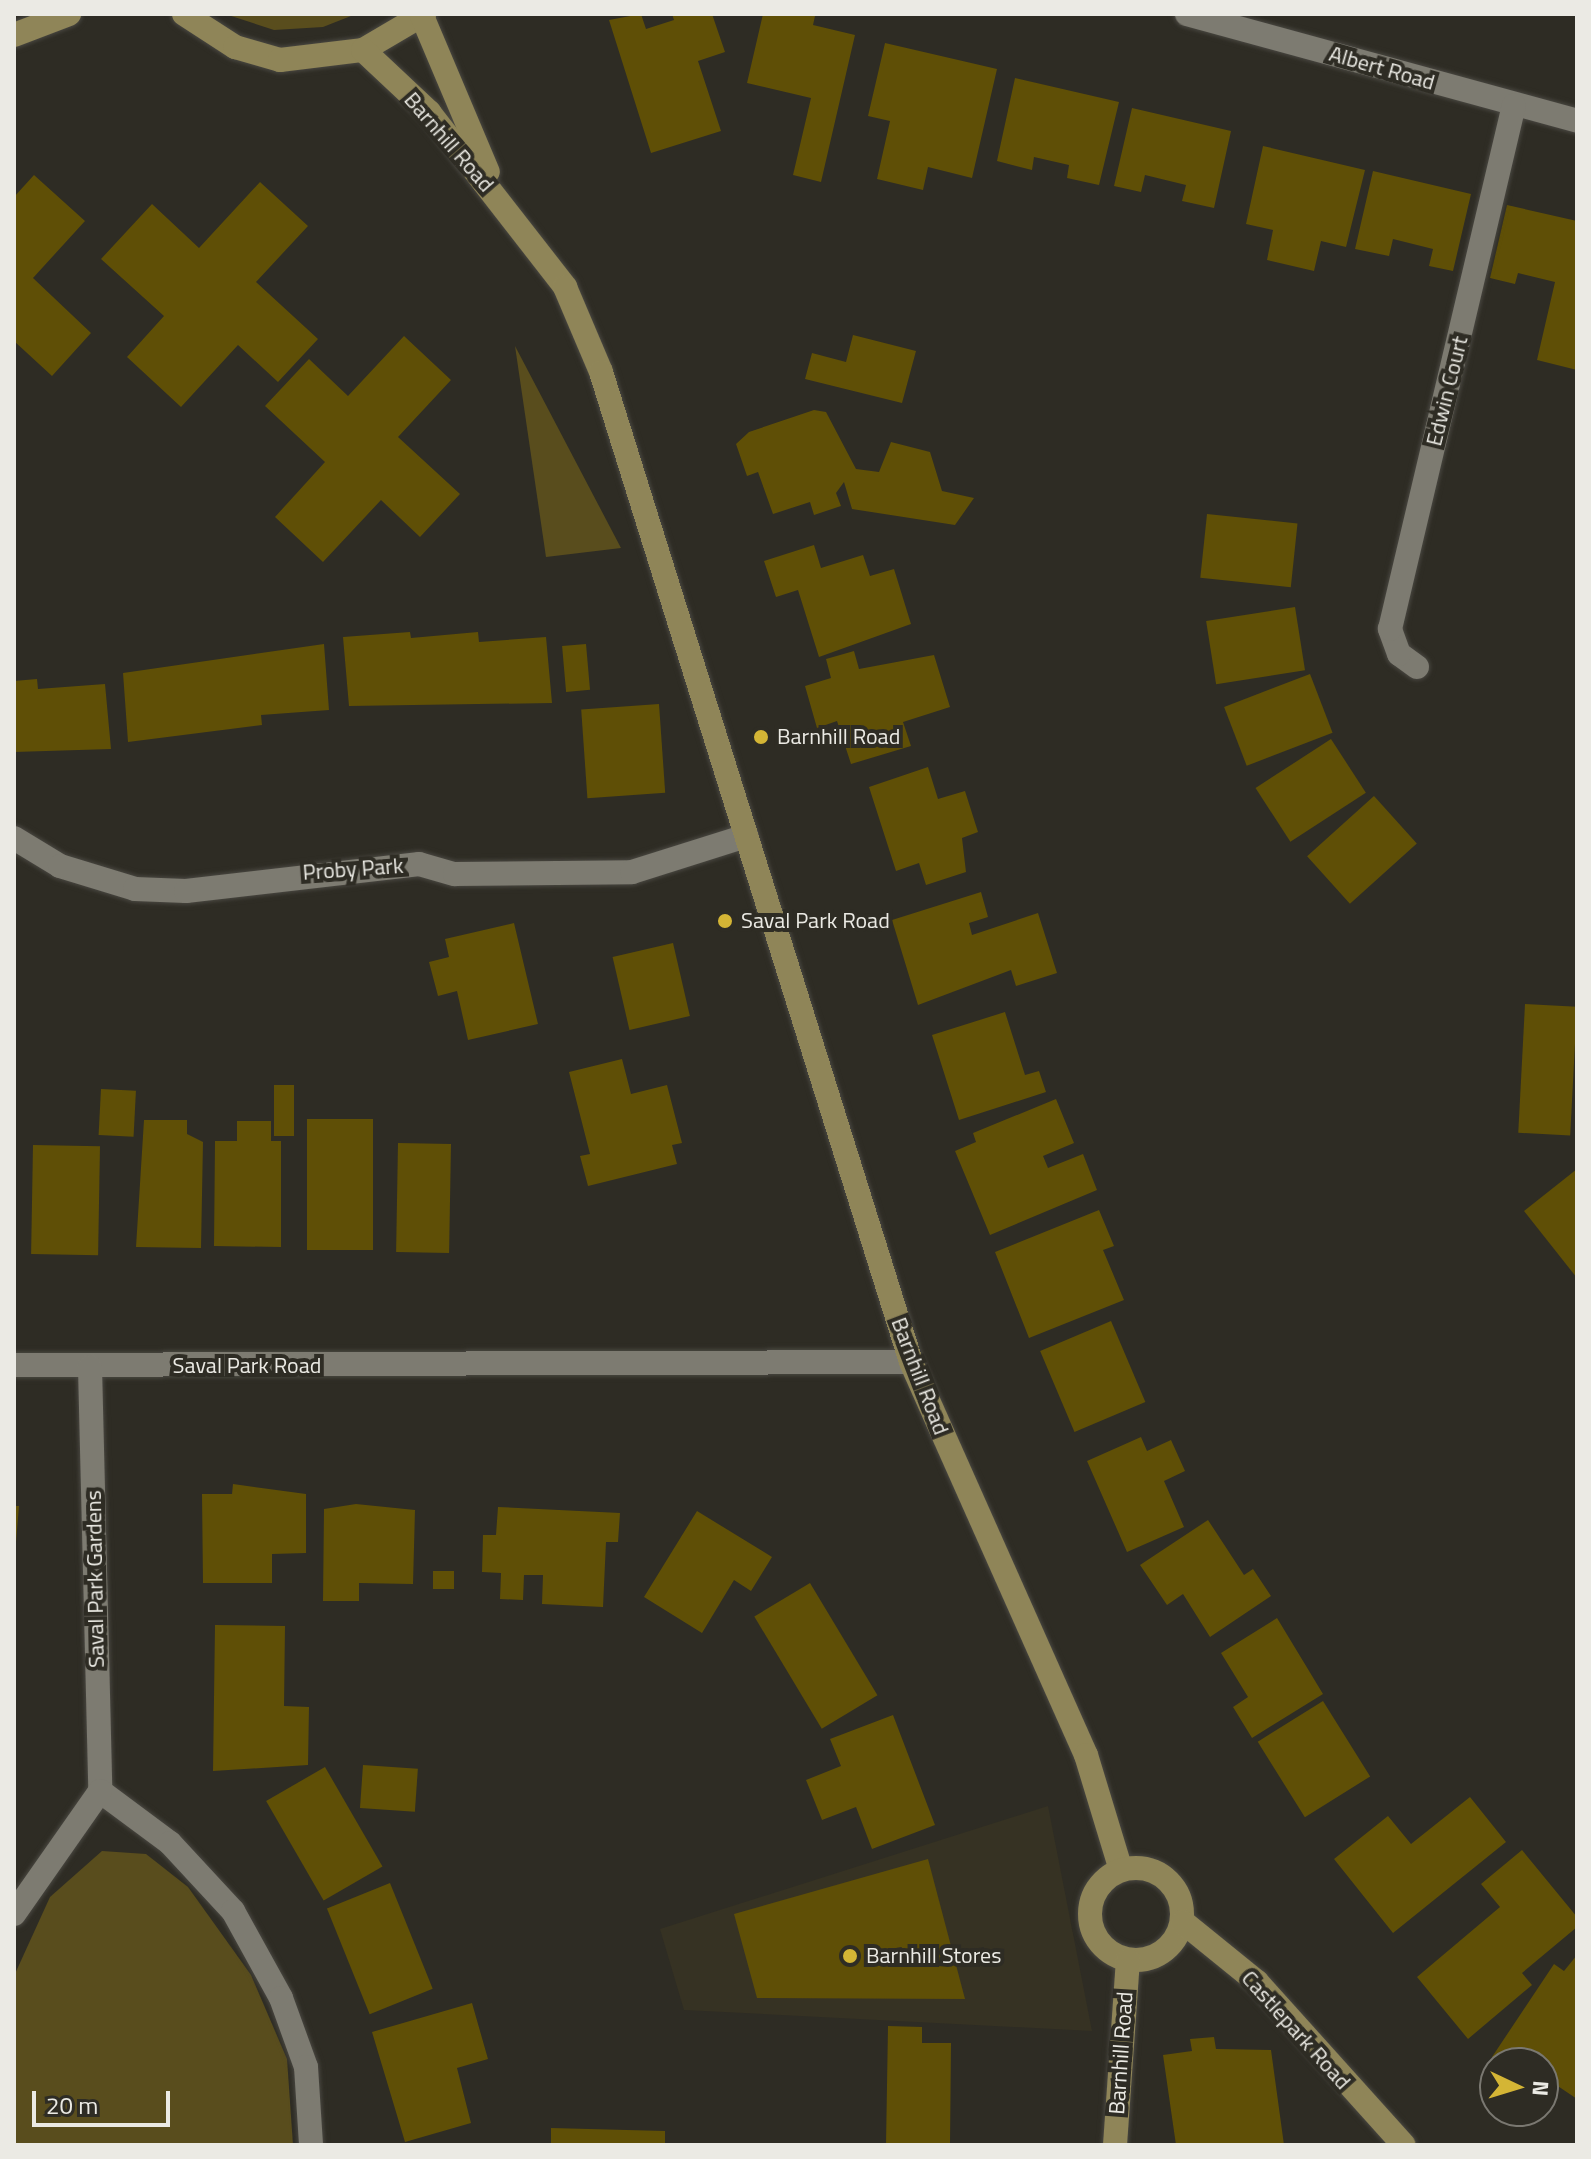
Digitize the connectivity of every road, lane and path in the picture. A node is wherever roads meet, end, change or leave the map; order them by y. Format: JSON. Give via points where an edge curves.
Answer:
{"nodes":[{"id":1,"x":69,"y":14,"type":"edge"},
{"id":2,"x":184,"y":14,"type":"edge"},
{"id":3,"x":1187,"y":14,"type":"edge"},
{"id":4,"x":423,"y":15,"type":"edge"},
{"id":5,"x":14,"y":35,"type":"edge"},
{"id":6,"x":363,"y":50,"type":"junction"},
{"id":7,"x":1514,"y":105,"type":"junction"},
{"id":8,"x":1577,"y":121,"type":"edge"},
{"id":9,"x":499,"y":201,"type":"junction"},
{"id":10,"x":1417,"y":667,"type":"dead end"},
{"id":11,"x":746,"y":836,"type":"junction"},
{"id":12,"x":14,"y":838,"type":"edge"},
{"id":13,"x":911,"y":1362,"type":"junction"},
{"id":14,"x":14,"y":1365,"type":"edge"},
{"id":15,"x":90,"y":1367,"type":"junction"},
{"id":16,"x":100,"y":1791,"type":"junction"},
{"id":17,"x":1121,"y":1870,"type":"junction"},
{"id":18,"x":14,"y":1914,"type":"edge"},
{"id":19,"x":1183,"y":1922,"type":"junction"},
{"id":20,"x":1128,"y":1960,"type":"junction"},
{"id":21,"x":311,"y":2145,"type":"edge"},
{"id":22,"x":1115,"y":2145,"type":"edge"},
{"id":23,"x":1404,"y":2145,"type":"edge"}],
"edges":[{"from":1,"to":5,"type":"main road"},
{"from":2,"to":6,"type":"main road","via":[[235,47],[280,60]]},
{"from":3,"to":7,"type":"street","name":"Albert Road"},
{"from":4,"to":6,"type":"main road"},
{"from":4,"to":9,"type":"main road","name":"Barnhill Road"},
{"from":6,"to":9,"type":"main road","name":"Barnhill Road","via":[[429,112]]},
{"from":7,"to":8,"type":"street","name":"Albert Road"},
{"from":7,"to":10,"type":"street","name":"Edwin Court","via":[[1390,629],[1399,654]]},
{"from":9,"to":11,"type":"main road","name":"Barnhill Road","via":[[565,287],[601,372]]},
{"from":11,"to":12,"type":"street","name":"Proby Park","via":[[632,872],[455,874],[419,864],[186,891],[135,889],[60,866]]},
{"from":11,"to":13,"type":"main road","name":"Barnhill Road"},
{"from":13,"to":15,"type":"street","name":"Saval Park Road"},
{"from":13,"to":17,"type":"main road","name":"Barnhill Road","via":[[1086,1755]]},
{"from":14,"to":15,"type":"street","name":"Saval Park Road"},
{"from":15,"to":16,"type":"street","name":"Saval Park Gardens"},
{"from":16,"to":18,"type":"street"},
{"from":16,"to":21,"type":"street","via":[[170,1843],[233,1911],[281,1998],[306,2067]]},
{"from":17,"to":19,"type":"main road","via":[[1147,1868],[1164,1877],[1181,1901]]},
{"from":17,"to":20,"type":"main road","name":"Barnhill Road","via":[[1099,1886],[1090,1911],[1096,1937]]},
{"from":19,"to":20,"type":"main road","name":"Barnhill Road","via":[[1165,1951]]},
{"from":19,"to":23,"type":"main road","name":"Castlepark Road","via":[[1257,1982]]},
{"from":20,"to":22,"type":"main road","name":"Barnhill Road"}]}
